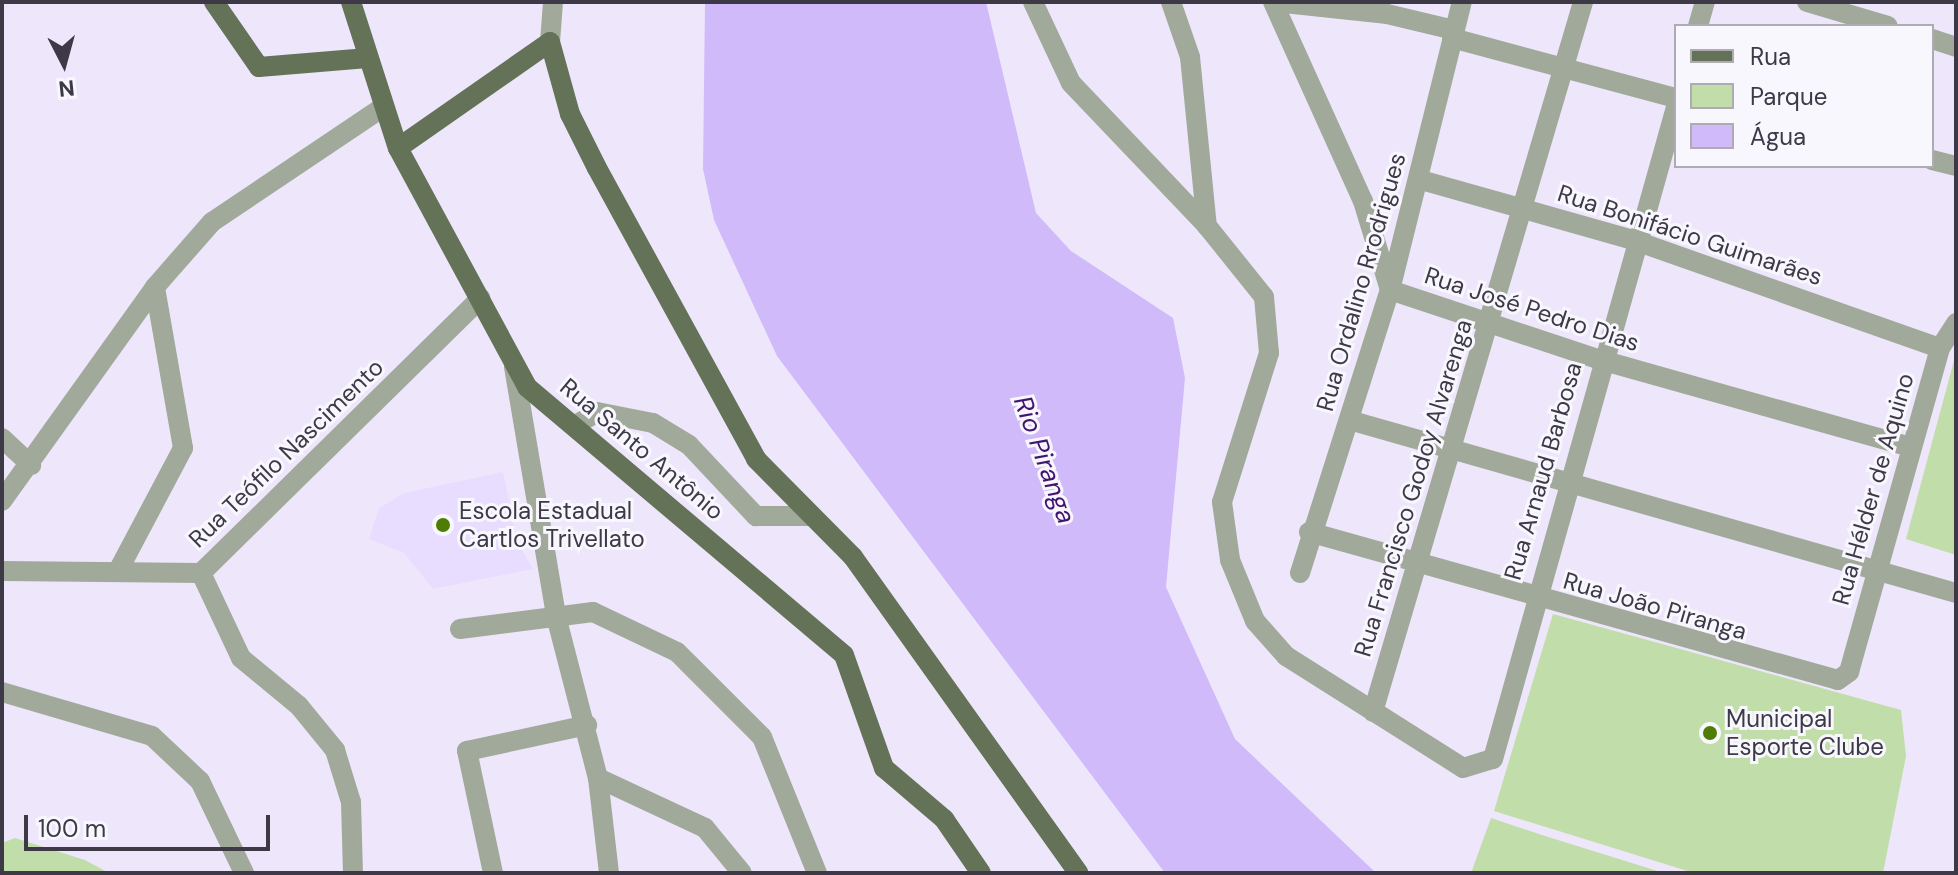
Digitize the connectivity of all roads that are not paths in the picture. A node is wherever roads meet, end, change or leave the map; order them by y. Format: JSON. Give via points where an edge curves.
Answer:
{"nodes":[{"id":1,"x":214,"y":2,"type":"edge"},
{"id":2,"x":351,"y":2,"type":"edge"},
{"id":3,"x":553,"y":2,"type":"edge"},
{"id":4,"x":1033,"y":2,"type":"edge"},
{"id":5,"x":1171,"y":2,"type":"edge"},
{"id":6,"x":1274,"y":2,"type":"edge"},
{"id":7,"x":1462,"y":2,"type":"edge"},
{"id":8,"x":1583,"y":2,"type":"edge"},
{"id":9,"x":1705,"y":2,"type":"edge"},
{"id":10,"x":1807,"y":2,"type":"edge"},
{"id":11,"x":1385,"y":8,"type":"edge"},
{"id":12,"x":1837,"y":13,"type":"edge"},
{"id":13,"x":1699,"y":24,"type":"edge"},
{"id":14,"x":1880,"y":24,"type":"edge"},
{"id":15,"x":1453,"y":34,"type":"junction"},
{"id":16,"x":1934,"y":40,"type":"edge"},
{"id":17,"x":550,"y":42,"type":"junction"},
{"id":18,"x":1956,"y":47,"type":"edge"},
{"id":19,"x":368,"y":58,"type":"junction"},
{"id":20,"x":1563,"y":67,"type":"junction"},
{"id":21,"x":1674,"y":97,"type":"edge"},
{"id":22,"x":383,"y":107,"type":"junction"},
{"id":23,"x":1674,"y":113,"type":"edge"},
{"id":24,"x":398,"y":148,"type":"junction"},
{"id":25,"x":1934,"y":160,"type":"edge"},
{"id":26,"x":1956,"y":166,"type":"edge"},
{"id":27,"x":1421,"y":180,"type":"junction"},
{"id":28,"x":1522,"y":208,"type":"junction"},
{"id":29,"x":1207,"y":226,"type":"junction"},
{"id":30,"x":1633,"y":240,"type":"junction"},
{"id":31,"x":155,"y":287,"type":"junction"},
{"id":32,"x":1390,"y":290,"type":"junction"},
{"id":33,"x":481,"y":298,"type":"junction"},
{"id":34,"x":1489,"y":321,"type":"junction"},
{"id":35,"x":1956,"y":323,"type":"edge"},
{"id":36,"x":1940,"y":348,"type":"junction"},
{"id":37,"x":512,"y":358,"type":"junction"},
{"id":38,"x":1601,"y":360,"type":"junction"},
{"id":39,"x":1349,"y":420,"type":"junction"},
{"id":40,"x":574,"y":426,"type":"junction"},
{"id":41,"x":2,"y":438,"type":"edge"},
{"id":42,"x":1453,"y":447,"type":"junction"},
{"id":43,"x":1911,"y":447,"type":"junction"},
{"id":44,"x":31,"y":465,"type":"junction"},
{"id":45,"x":1573,"y":479,"type":"junction"},
{"id":46,"x":2,"y":501,"type":"edge"},
{"id":47,"x":810,"y":516,"type":"junction"},
{"id":48,"x":1309,"y":532,"type":"junction"},
{"id":49,"x":1417,"y":563,"type":"junction"},
{"id":50,"x":2,"y":571,"type":"edge"},
{"id":51,"x":118,"y":571,"type":"junction"},
{"id":52,"x":201,"y":573,"type":"junction"},
{"id":53,"x":1300,"y":573,"type":"dead end"},
{"id":54,"x":1876,"y":575,"type":"junction"},
{"id":55,"x":1956,"y":593,"type":"edge"},
{"id":56,"x":1535,"y":599,"type":"junction"},
{"id":57,"x":556,"y":616,"type":"junction"},
{"id":58,"x":460,"y":629,"type":"dead end"},
{"id":59,"x":1849,"y":672,"type":"joint"},
{"id":60,"x":2,"y":692,"type":"edge"},
{"id":61,"x":1373,"y":712,"type":"junction"},
{"id":62,"x":587,"y":725,"type":"junction"},
{"id":63,"x":598,"y":778,"type":"junction"},
{"id":64,"x":244,"y":873,"type":"edge"},
{"id":65,"x":353,"y":873,"type":"edge"},
{"id":66,"x":493,"y":873,"type":"edge"},
{"id":67,"x":609,"y":873,"type":"edge"},
{"id":68,"x":742,"y":873,"type":"edge"},
{"id":69,"x":817,"y":873,"type":"edge"},
{"id":70,"x":981,"y":873,"type":"edge"},
{"id":71,"x":1078,"y":873,"type":"edge"}],
"edges":[{"from":1,"to":19,"type":"main road","via":[[259,67]]},
{"from":2,"to":19,"type":"main road","name":"Rua Santo Antônio"},
{"from":3,"to":17,"type":"street"},
{"from":4,"to":29,"type":"street","via":[[1071,83]]},
{"from":5,"to":29,"type":"street","via":[[1190,57]]},
{"from":6,"to":11,"type":"street"},
{"from":6,"to":32,"type":"street","name":"Rua José Pedro Dias","via":[[1363,201]]},
{"from":7,"to":15,"type":"street","name":"Rua Ordalino Rrodrigues"},
{"from":8,"to":20,"type":"street","name":"Rua Francisco Godoy Alvarenga"},
{"from":9,"to":13,"type":"street"},
{"from":10,"to":12,"type":"street"},
{"from":11,"to":15,"type":"street"},
{"from":12,"to":14,"type":"street"},
{"from":15,"to":20,"type":"street"},
{"from":15,"to":27,"type":"street","name":"Rua Ordalino Rrodrigues"},
{"from":16,"to":18,"type":"street"},
{"from":17,"to":24,"type":"main road"},
{"from":17,"to":47,"type":"main road","via":[[570,114],[709,375],[756,459]]},
{"from":19,"to":22,"type":"main road","name":"Rua Santo Antônio"},
{"from":20,"to":21,"type":"street"},
{"from":20,"to":28,"type":"street","name":"Rua Francisco Godoy Alvarenga"},
{"from":22,"to":24,"type":"main road","name":"Rua Santo Antônio"},
{"from":22,"to":31,"type":"street","via":[[241,198]]},
{"from":23,"to":30,"type":"street","name":"Rua Arnaud Barbosa"},
{"from":24,"to":33,"type":"main road","name":"Rua Santo Antônio"},
{"from":25,"to":26,"type":"street"},
{"from":27,"to":28,"type":"street","name":"Rua Bonifácio Guimarães"},
{"from":27,"to":32,"type":"street","name":"Rua Ordalino Rrodrigues"},
{"from":28,"to":30,"type":"street","name":"Rua Bonifácio Guimarães"},
{"from":28,"to":34,"type":"street","name":"Rua Francisco Godoy Alvarenga"},
{"from":29,"to":61,"type":"street","via":[[1264,297],[1270,327],[1269,353],[1222,502],[1230,560],[1255,621],[1286,656]]},
{"from":30,"to":36,"type":"street","name":"Rua Bonifácio Guimarães"},
{"from":30,"to":38,"type":"street","name":"Rua Arnaud Barbosa"},
{"from":31,"to":44,"type":"street"},
{"from":31,"to":51,"type":"street","via":[[183,448]]},
{"from":32,"to":34,"type":"street","name":"Rua José Pedro Dias"},
{"from":32,"to":39,"type":"street","name":"Rua Ordalino Rrodrigues"},
{"from":33,"to":37,"type":"main road","name":"Rua Santo Antônio"},
{"from":33,"to":52,"type":"street","name":"Rua Teófilo Nascimento"},
{"from":34,"to":38,"type":"street","name":"Rua José Pedro Dias"},
{"from":34,"to":42,"type":"street","name":"Rua Francisco Godoy Alvarenga"},
{"from":35,"to":36,"type":"street","name":"Rua Hélder de Aquino"},
{"from":36,"to":43,"type":"street","name":"Rua Hélder de Aquino"},
{"from":37,"to":40,"type":"main road","name":"Rua Santo Antônio","via":[[527,387]]},
{"from":37,"to":57,"type":"street"},
{"from":38,"to":43,"type":"street","name":"Rua José Pedro Dias"},
{"from":38,"to":45,"type":"street","name":"Rua Arnaud Barbosa"},
{"from":39,"to":42,"type":"street"},
{"from":39,"to":48,"type":"street","name":"Rua Ordalino Rrodrigues"},
{"from":40,"to":47,"type":"street","via":[[597,412],[653,423],[689,445],[756,516]]},
{"from":40,"to":70,"type":"main road","name":"Rua Santo Antônio","via":[[844,655],[884,768],[944,819]]},
{"from":41,"to":44,"type":"street"},
{"from":42,"to":45,"type":"street"},
{"from":42,"to":49,"type":"street","name":"Rua Francisco Godoy Alvarenga"},
{"from":43,"to":54,"type":"street","name":"Rua Hélder de Aquino"},
{"from":44,"to":46,"type":"street"},
{"from":45,"to":54,"type":"street"},
{"from":45,"to":56,"type":"street","name":"Rua Arnaud Barbosa"},
{"from":47,"to":71,"type":"main road","via":[[872,582]]},
{"from":48,"to":49,"type":"street","name":"Rua João Piranga"},
{"from":48,"to":53,"type":"street","name":"Rua Ordalino Rrodrigues"},
{"from":49,"to":56,"type":"street","name":"Rua João Piranga"},
{"from":49,"to":61,"type":"street","name":"Rua Francisco Godoy Alvarenga"},
{"from":50,"to":51,"type":"street","name":"Rua Teófilo Nascimento"},
{"from":51,"to":52,"type":"street","name":"Rua Teófilo Nascimento"},
{"from":52,"to":65,"type":"street","via":[[241,658],[299,706],[335,750],[351,802]]},
{"from":54,"to":55,"type":"street"},
{"from":54,"to":59,"type":"street","name":"Rua Hélder de Aquino"},
{"from":56,"to":59,"type":"street","name":"Rua João Piranga","via":[[1819,679]]},
{"from":56,"to":61,"type":"street","name":"Rua Arnaud Barbosa","via":[[1493,759],[1463,768]]},
{"from":57,"to":58,"type":"street"},
{"from":57,"to":62,"type":"street"},
{"from":57,"to":69,"type":"street","via":[[593,612],[650,634],[735,703],[762,737]]},
{"from":60,"to":64,"type":"street","via":[[152,736],[200,781]]},
{"from":62,"to":63,"type":"street"},
{"from":62,"to":66,"type":"street","via":[[467,751]]},
{"from":63,"to":67,"type":"street"},
{"from":63,"to":68,"type":"street","via":[[705,828]]}]}
